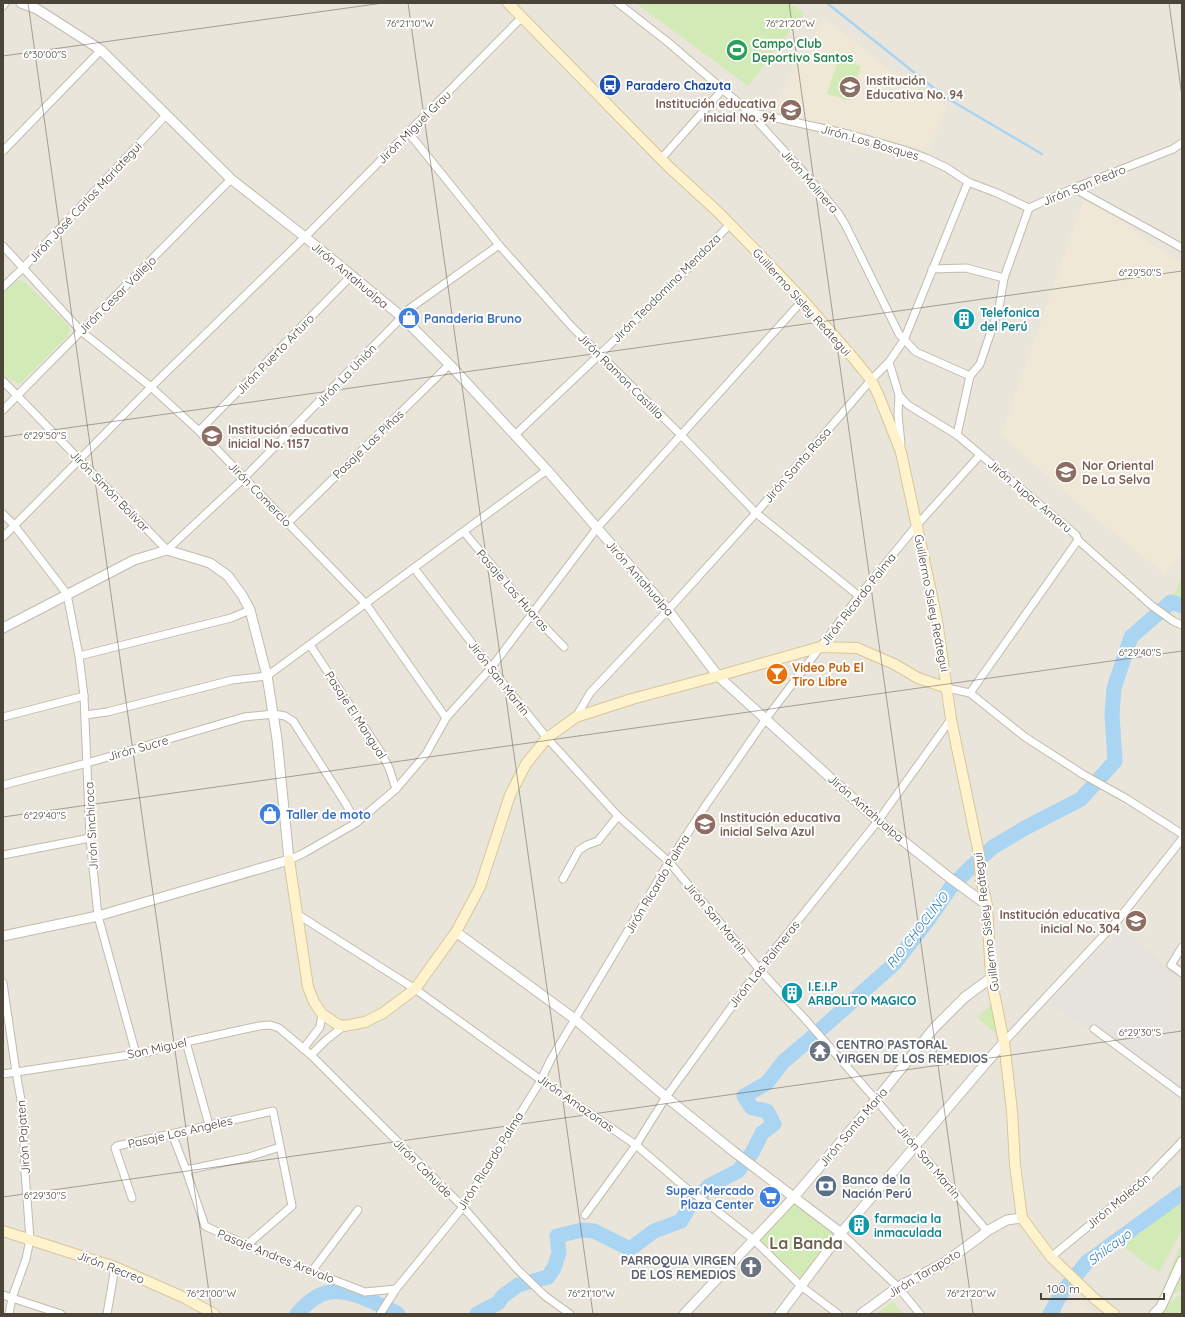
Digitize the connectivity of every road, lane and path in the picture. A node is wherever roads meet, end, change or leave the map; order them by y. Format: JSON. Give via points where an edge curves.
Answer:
{"nodes":[{"id":1,"x":5,"y":3,"type":"edge"},
{"id":2,"x":21,"y":3,"type":"edge"},
{"id":3,"x":508,"y":3,"type":"edge"},
{"id":4,"x":618,"y":3,"type":"edge"},
{"id":5,"x":3,"y":6,"type":"edge"},
{"id":6,"x":522,"y":17,"type":"junction"},
{"id":7,"x":101,"y":50,"type":"junction"},
{"id":8,"x":723,"y":89,"type":"junction"},
{"id":9,"x":749,"y":112,"type":"junction"},
{"id":10,"x":166,"y":115,"type":"junction"},
{"id":11,"x":408,"y":132,"type":"junction"},
{"id":12,"x":1182,"y":143,"type":"edge"},
{"id":13,"x":3,"y":151,"type":"edge"},
{"id":14,"x":662,"y":159,"type":"junction"},
{"id":15,"x":231,"y":179,"type":"junction"},
{"id":16,"x":968,"y":182,"type":"junction"},
{"id":17,"x":1074,"y":188,"type":"junction"},
{"id":18,"x":1029,"y":208,"type":"junction"},
{"id":19,"x":730,"y":224,"type":"junction"},
{"id":20,"x":305,"y":237,"type":"junction"},
{"id":21,"x":499,"y":244,"type":"junction"},
{"id":22,"x":3,"y":246,"type":"edge"},
{"id":23,"x":1182,"y":248,"type":"edge"},
{"id":24,"x":24,"y":267,"type":"junction"},
{"id":25,"x":932,"y":269,"type":"junction"},
{"id":26,"x":351,"y":276,"type":"junction"},
{"id":27,"x":1004,"y":278,"type":"junction"},
{"id":28,"x":3,"y":287,"type":"edge"},
{"id":29,"x":803,"y":300,"type":"junction"},
{"id":30,"x":402,"y":317,"type":"junction"},
{"id":31,"x":81,"y":331,"type":"junction"},
{"id":32,"x":904,"y":340,"type":"junction"},
{"id":33,"x":600,"y":354,"type":"junction"},
{"id":34,"x":889,"y":362,"type":"junction"},
{"id":35,"x":449,"y":365,"type":"junction"},
{"id":36,"x":970,"y":376,"type":"junction"},
{"id":37,"x":871,"y":380,"type":"junction"},
{"id":38,"x":3,"y":381,"type":"edge"},
{"id":39,"x":151,"y":387,"type":"junction"},
{"id":40,"x":18,"y":395,"type":"junction"},
{"id":41,"x":899,"y":395,"type":"junction"},
{"id":42,"x":3,"y":410,"type":"edge"},
{"id":43,"x":199,"y":431,"type":"junction"},
{"id":44,"x":515,"y":435,"type":"junction"},
{"id":45,"x":681,"y":435,"type":"junction"},
{"id":46,"x":957,"y":435,"type":"junction"},
{"id":47,"x":901,"y":452,"type":"junction"},
{"id":48,"x":980,"y":455,"type":"junction"},
{"id":49,"x":80,"y":459,"type":"junction"},
{"id":50,"x":547,"y":470,"type":"junction"},
{"id":51,"x":244,"y":478,"type":"junction"},
{"id":52,"x":756,"y":513,"type":"junction"},
{"id":53,"x":3,"y":514,"type":"edge"},
{"id":54,"x":288,"y":523,"type":"junction"},
{"id":55,"x":14,"y":525,"type":"junction"},
{"id":56,"x":917,"y":525,"type":"junction"},
{"id":57,"x":597,"y":528,"type":"junction"},
{"id":58,"x":464,"y":532,"type":"junction"},
{"id":59,"x":3,"y":537,"type":"edge"},
{"id":60,"x":1078,"y":540,"type":"junction"},
{"id":61,"x":167,"y":550,"type":"junction"},
{"id":62,"x":414,"y":568,"type":"junction"},
{"id":63,"x":67,"y":594,"type":"junction"},
{"id":64,"x":859,"y":596,"type":"junction"},
{"id":65,"x":366,"y":604,"type":"junction"},
{"id":66,"x":250,"y":610,"type":"junction"},
{"id":67,"x":668,"y":610,"type":"junction"},
{"id":68,"x":533,"y":614,"type":"junction"},
{"id":69,"x":1182,"y":625,"type":"edge"},
{"id":70,"x":3,"y":628,"type":"edge"},
{"id":71,"x":310,"y":645,"type":"junction"},
{"id":72,"x":564,"y":647,"type":"dead end"},
{"id":73,"x":820,"y":647,"type":"junction"},
{"id":74,"x":79,"y":656,"type":"junction"},
{"id":75,"x":491,"y":668,"type":"junction"},
{"id":76,"x":267,"y":676,"type":"junction"},
{"id":77,"x":718,"y":676,"type":"junction"},
{"id":78,"x":947,"y":688,"type":"junction"},
{"id":79,"x":970,"y":693,"type":"junction"},
{"id":80,"x":84,"y":696,"type":"junction"},
{"id":81,"x":274,"y":714,"type":"junction"},
{"id":82,"x":85,"y":715,"type":"junction"},
{"id":83,"x":3,"y":716,"type":"edge"},
{"id":84,"x":576,"y":717,"type":"junction"},
{"id":85,"x":446,"y":718,"type":"junction"},
{"id":86,"x":951,"y":719,"type":"junction"},
{"id":87,"x":765,"y":720,"type":"junction"},
{"id":88,"x":547,"y":738,"type":"junction"},
{"id":89,"x":87,"y":763,"type":"junction"},
{"id":90,"x":3,"y":785,"type":"edge"},
{"id":91,"x":396,"y":789,"type":"junction"},
{"id":92,"x":618,"y":816,"type":"junction"},
{"id":93,"x":878,"y":821,"type":"junction"},
{"id":94,"x":356,"y":824,"type":"junction"},
{"id":95,"x":1182,"y":834,"type":"edge"},
{"id":96,"x":90,"y":838,"type":"junction"},
{"id":97,"x":1182,"y":839,"type":"edge"},
{"id":98,"x":3,"y":855,"type":"edge"},
{"id":99,"x":289,"y":860,"type":"junction"},
{"id":100,"x":670,"y":862,"type":"junction"},
{"id":101,"x":563,"y":879,"type":"dead end"},
{"id":102,"x":986,"y":905,"type":"junction"},
{"id":103,"x":297,"y":914,"type":"junction"},
{"id":104,"x":98,"y":916,"type":"junction"},
{"id":105,"x":456,"y":932,"type":"junction"},
{"id":106,"x":3,"y":936,"type":"edge"},
{"id":107,"x":1182,"y":947,"type":"edge"},
{"id":108,"x":759,"y":969,"type":"junction"},
{"id":109,"x":1182,"y":973,"type":"edge"},
{"id":110,"x":991,"y":978,"type":"junction"},
{"id":111,"x":3,"y":983,"type":"edge"},
{"id":112,"x":415,"y":989,"type":"junction"},
{"id":113,"x":322,"y":1014,"type":"junction"},
{"id":114,"x":576,"y":1020,"type":"junction"},
{"id":115,"x":344,"y":1026,"type":"junction"},
{"id":116,"x":1094,"y":1029,"type":"dead end"},
{"id":117,"x":186,"y":1042,"type":"junction"},
{"id":118,"x":1004,"y":1042,"type":"junction"},
{"id":119,"x":303,"y":1049,"type":"junction"},
{"id":120,"x":136,"y":1054,"type":"junction"},
{"id":121,"x":311,"y":1055,"type":"junction"},
{"id":122,"x":16,"y":1072,"type":"junction"},
{"id":123,"x":3,"y":1074,"type":"edge"},
{"id":124,"x":541,"y":1080,"type":"junction"},
{"id":125,"x":1182,"y":1094,"type":"edge"},
{"id":126,"x":666,"y":1097,"type":"junction"},
{"id":127,"x":876,"y":1100,"type":"junction"},
{"id":128,"x":209,"y":1125,"type":"junction"},
{"id":129,"x":172,"y":1134,"type":"junction"},
{"id":130,"x":1182,"y":1141,"type":"edge"},
{"id":131,"x":636,"y":1145,"type":"junction"},
{"id":132,"x":916,"y":1146,"type":"junction"},
{"id":133,"x":280,"y":1147,"type":"junction"},
{"id":134,"x":186,"y":1170,"type":"junction"},
{"id":135,"x":794,"y":1196,"type":"junction"},
{"id":136,"x":132,"y":1198,"type":"dead end"},
{"id":137,"x":463,"y":1207,"type":"junction"},
{"id":138,"x":358,"y":1210,"type":"dead end"},
{"id":139,"x":585,"y":1215,"type":"dead end"},
{"id":140,"x":1022,"y":1218,"type":"junction"},
{"id":141,"x":3,"y":1231,"type":"edge"},
{"id":142,"x":987,"y":1231,"type":"junction"},
{"id":143,"x":841,"y":1233,"type":"junction"},
{"id":144,"x":30,"y":1239,"type":"junction"},
{"id":145,"x":754,"y":1240,"type":"junction"},
{"id":146,"x":247,"y":1245,"type":"junction"},
{"id":147,"x":1051,"y":1257,"type":"junction"},
{"id":148,"x":1182,"y":1261,"type":"edge"},
{"id":149,"x":115,"y":1267,"type":"junction"},
{"id":150,"x":312,"y":1271,"type":"junction"},
{"id":151,"x":801,"y":1286,"type":"junction"},
{"id":152,"x":898,"y":1287,"type":"junction"},
{"id":153,"x":396,"y":1289,"type":"junction"},
{"id":154,"x":3,"y":1295,"type":"edge"},
{"id":155,"x":12,"y":1298,"type":"junction"},
{"id":156,"x":9,"y":1314,"type":"edge"},
{"id":157,"x":61,"y":1314,"type":"edge"},
{"id":158,"x":107,"y":1314,"type":"edge"},
{"id":159,"x":214,"y":1314,"type":"edge"},
{"id":160,"x":380,"y":1314,"type":"edge"},
{"id":161,"x":570,"y":1314,"type":"edge"},
{"id":162,"x":684,"y":1314,"type":"edge"},
{"id":163,"x":780,"y":1314,"type":"edge"},
{"id":164,"x":838,"y":1314,"type":"edge"},
{"id":165,"x":861,"y":1314,"type":"edge"},
{"id":166,"x":920,"y":1314,"type":"edge"},
{"id":167,"x":1114,"y":1314,"type":"edge"},
{"id":168,"x":1154,"y":1314,"type":"edge"}],
"edges":[{"from":1,"to":5,"type":"street"},
{"from":2,"to":7,"type":"street","name":"Jirón Antahualpa","via":[[37,9]]},
{"from":3,"to":6,"type":"main road","name":"Guillermo Sisley Reátegui"},
{"from":4,"to":8,"type":"street","name":"Jirón Molinera"},
{"from":6,"to":11,"type":"street","name":"Jirón Miguel Grau"},
{"from":6,"to":14,"type":"main road","name":"Guillermo Sisley Reátegui"},
{"from":7,"to":10,"type":"street","name":"Jirón Antahualpa"},
{"from":7,"to":13,"type":"street"},
{"from":8,"to":9,"type":"street","name":"Jirón Molinera"},
{"from":8,"to":14,"type":"street"},
{"from":9,"to":16,"type":"street","name":"Jirón Los Bosques","via":[[848,134],[901,149],[947,168]]},
{"from":9,"to":32,"type":"street","name":"Jirón Molinera","via":[[838,213]]},
{"from":10,"to":15,"type":"street","name":"Jirón Antahualpa"},
{"from":10,"to":24,"type":"street","name":"Jirón José Carlos Mariategui"},
{"from":11,"to":20,"type":"street","name":"Jirón Miguel Grau"},
{"from":11,"to":21,"type":"street","name":"Jirón Ramon Castilla"},
{"from":12,"to":17,"type":"street","name":"Jirón San Pedro","via":[[1149,159]]},
{"from":14,"to":19,"type":"main road","name":"Guillermo Sisley Reátegui"},
{"from":15,"to":20,"type":"street","name":"Jirón Antahualpa"},
{"from":15,"to":31,"type":"street","name":"Jirón Cesar Vallejo"},
{"from":16,"to":18,"type":"street","name":"Jirón Los Bosques"},
{"from":16,"to":25,"type":"street","name":"Jirón Santa Rosa"},
{"from":17,"to":18,"type":"street","name":"Jirón San Pedro"},
{"from":17,"to":23,"type":"street"},
{"from":18,"to":27,"type":"street","name":"Jirón San Pedro"},
{"from":19,"to":29,"type":"main road","name":"Guillermo Sisley Reátegui"},
{"from":19,"to":33,"type":"street","name":"Jirón Teodomina Mendoza"},
{"from":20,"to":26,"type":"street","name":"Jirón Antahualpa"},
{"from":20,"to":39,"type":"street","name":"Jirón Miguel Grau"},
{"from":21,"to":30,"type":"street","name":"Jirón La Unión","via":[[417,302]]},
{"from":21,"to":33,"type":"street","name":"Jirón Ramon Castilla","via":[[573,328]]},
{"from":22,"to":24,"type":"street","name":"Jirón Comercio"},
{"from":24,"to":28,"type":"street","name":"Jirón José Carlos Mariategui"},
{"from":24,"to":31,"type":"street","name":"Jirón Comercio"},
{"from":25,"to":27,"type":"street","via":[[966,268]]},
{"from":25,"to":32,"type":"street","name":"Jirón Santa Rosa"},
{"from":26,"to":30,"type":"street","name":"Jirón Antahualpa"},
{"from":26,"to":43,"type":"street","name":"Jirón Puerto Arturo"},
{"from":27,"to":36,"type":"street","name":"Jirón San Pedro","via":[[998,308],[980,364]]},
{"from":29,"to":37,"type":"main road","name":"Guillermo Sisley Reátegui"},
{"from":29,"to":45,"type":"street"},
{"from":30,"to":35,"type":"street","name":"Jirón Antahualpa"},
{"from":30,"to":51,"type":"street","name":"Jirón La Unión"},
{"from":31,"to":39,"type":"street","name":"Jirón Comercio"},
{"from":31,"to":40,"type":"street","name":"Jirón Cesar Vallejo"},
{"from":32,"to":34,"type":"street","name":"Jirón Santa Rosa"},
{"from":32,"to":36,"type":"street","name":"Jirón Molinera","via":[[916,352]]},
{"from":33,"to":44,"type":"street","name":"Jirón Teodomina Mendoza"},
{"from":33,"to":45,"type":"street","name":"Jirón Ramon Castilla"},
{"from":34,"to":37,"type":"street","name":"Jirón Santa Rosa"},
{"from":34,"to":41,"type":"street"},
{"from":35,"to":44,"type":"street","name":"Jirón Antahualpa"},
{"from":35,"to":54,"type":"street","name":"Pasaje Las Piñas"},
{"from":36,"to":46,"type":"street","name":"Jirón San Pedro"},
{"from":37,"to":47,"type":"main road","name":"Guillermo Sisley Reátegui"},
{"from":37,"to":52,"type":"street","name":"Jirón Santa Rosa"},
{"from":38,"to":40,"type":"street","name":"Jirón Simón Bolívar"},
{"from":39,"to":43,"type":"street","name":"Jirón Comercio"},
{"from":39,"to":49,"type":"street","name":"Jirón Miguel Grau"},
{"from":40,"to":42,"type":"street","name":"Jirón Cesar Vallejo"},
{"from":40,"to":49,"type":"street","name":"Jirón Simón Bolívar"},
{"from":41,"to":46,"type":"street","name":"Jirón Tupac Amaru","via":[[908,405]]},
{"from":41,"to":47,"type":"street"},
{"from":43,"to":51,"type":"street","name":"Jirón Comercio"},
{"from":44,"to":50,"type":"street","name":"Jirón Antahualpa"},
{"from":45,"to":52,"type":"street","name":"Jirón Ramon Castilla"},
{"from":45,"to":57,"type":"street"},
{"from":46,"to":48,"type":"street","name":"Jirón Tupac Amaru"},
{"from":47,"to":56,"type":"main road","name":"Guillermo Sisley Reátegui"},
{"from":48,"to":56,"type":"street","name":"Jirón Ricardo Palma"},
{"from":48,"to":60,"type":"street","name":"Jirón Tupac Amaru","via":[[1076,535]]},
{"from":49,"to":55,"type":"street","name":"Jirón Miguel Grau"},
{"from":49,"to":61,"type":"street","name":"Jirón Simón Bolívar"},
{"from":50,"to":57,"type":"street","name":"Jirón Antahualpa"},
{"from":50,"to":58,"type":"street"},
{"from":51,"to":54,"type":"street","name":"Jirón Comercio"},
{"from":51,"to":61,"type":"street","name":"Jirón La Unión"},
{"from":52,"to":64,"type":"street","name":"Jirón Ramon Castilla"},
{"from":52,"to":67,"type":"street","name":"Jirón Santa Rosa"},
{"from":53,"to":55,"type":"street"},
{"from":54,"to":65,"type":"street","name":"Jirón Comercio"},
{"from":55,"to":59,"type":"street","name":"Jirón Miguel Grau"},
{"from":55,"to":63,"type":"street"},
{"from":56,"to":64,"type":"street","name":"Jirón Ricardo Palma"},
{"from":56,"to":78,"type":"main road","name":"Guillermo Sisley Reátegui","via":[[937,620]]},
{"from":57,"to":67,"type":"street","name":"Jirón Antahualpa"},
{"from":57,"to":68,"type":"street"},
{"from":58,"to":62,"type":"street"},
{"from":58,"to":68,"type":"street","name":"Pasaje Las Huaras"},
{"from":60,"to":69,"type":"street","name":"Jirón Tupac Amaru","via":[[1151,605]]},
{"from":60,"to":79,"type":"street"},
{"from":61,"to":63,"type":"street","via":[[134,560]]},
{"from":61,"to":66,"type":"street","via":[[210,563],[228,576]]},
{"from":62,"to":65,"type":"street"},
{"from":62,"to":75,"type":"street","name":"Jirón San Martin"},
{"from":63,"to":70,"type":"street"},
{"from":63,"to":74,"type":"street","name":"Jirón Sinchiroca"},
{"from":64,"to":73,"type":"street","name":"Jirón Ricardo Palma"},
{"from":65,"to":71,"type":"street"},
{"from":65,"to":85,"type":"street","name":"Jirón Comercio"},
{"from":66,"to":74,"type":"street","via":[[231,618]]},
{"from":66,"to":76,"type":"street"},
{"from":67,"to":77,"type":"street","name":"Jirón Antahualpa"},
{"from":67,"to":84,"type":"street","name":"Jirón Santa Rosa","via":[[590,693]]},
{"from":68,"to":72,"type":"street","name":"Pasaje Las Huaras"},
{"from":68,"to":75,"type":"street"},
{"from":71,"to":76,"type":"street"},
{"from":71,"to":91,"type":"street","name":"Pasaje El Mangual","via":[[382,754],[390,768]]},
{"from":73,"to":77,"type":"main road"},
{"from":73,"to":78,"type":"main road","via":[[858,648],[918,678]]},
{"from":73,"to":87,"type":"street","name":"Jirón Ricardo Palma"},
{"from":74,"to":80,"type":"street","name":"Jirón Sinchiroca"},
{"from":75,"to":85,"type":"street"},
{"from":75,"to":88,"type":"street","name":"Jirón San Martin"},
{"from":76,"to":81,"type":"street"},
{"from":76,"to":82,"type":"street","via":[[232,680],[107,712]]},
{"from":77,"to":84,"type":"main road"},
{"from":77,"to":87,"type":"street","name":"Jirón Antahualpa"},
{"from":78,"to":79,"type":"street"},
{"from":78,"to":86,"type":"main road","name":"Guillermo Sisley Reátegui"},
{"from":79,"to":95,"type":"street","via":[[1025,737]]},
{"from":80,"to":82,"type":"street","name":"Jirón Sinchiroca"},
{"from":80,"to":83,"type":"street"},
{"from":81,"to":89,"type":"street","name":"Jirón Sucre","via":[[244,717]]},
{"from":81,"to":94,"type":"street","via":[[293,721]]},
{"from":81,"to":99,"type":"street"},
{"from":82,"to":89,"type":"street","name":"Jirón Sinchiroca"},
{"from":84,"to":88,"type":"main road"},
{"from":85,"to":91,"type":"street","via":[[426,754]]},
{"from":86,"to":93,"type":"street","name":"Jirón Las Palmeras"},
{"from":86,"to":102,"type":"main road","name":"Guillermo Sisley Reátegui","via":[[979,854]]},
{"from":87,"to":93,"type":"street","name":"Jirón Antahualpa"},
{"from":87,"to":100,"type":"street","name":"Jirón Ricardo Palma"},
{"from":88,"to":92,"type":"street","name":"Jirón San Martin"},
{"from":88,"to":105,"type":"main road","via":[[526,764],[510,795],[480,887]]},
{"from":89,"to":90,"type":"street","name":"Jirón Sucre"},
{"from":89,"to":96,"type":"street","name":"Jirón Sinchiroca"},
{"from":91,"to":94,"type":"street"},
{"from":92,"to":100,"type":"street","name":"Jirón San Martin"},
{"from":92,"to":101,"type":"street","via":[[598,841],[580,850]]},
{"from":93,"to":102,"type":"street","name":"Jirón Antahualpa"},
{"from":93,"to":108,"type":"street","name":"Jirón Las Palmeras"},
{"from":94,"to":99,"type":"street"},
{"from":96,"to":98,"type":"street"},
{"from":96,"to":104,"type":"street","name":"Jirón Sinchiroca"},
{"from":97,"to":118,"type":"street","via":[[1118,920]]},
{"from":99,"to":103,"type":"main road"},
{"from":99,"to":104,"type":"street"},
{"from":100,"to":108,"type":"street","name":"Jirón San Martin"},
{"from":100,"to":114,"type":"street","name":"Jirón Ricardo Palma"},
{"from":102,"to":110,"type":"main road","name":"Guillermo Sisley Reátegui"},
{"from":103,"to":112,"type":"street","name":"Jirón Amazonas"},
{"from":103,"to":113,"type":"main road","via":[[308,987]]},
{"from":104,"to":106,"type":"street"},
{"from":104,"to":120,"type":"street","name":"Jirón Sinchiroca"},
{"from":105,"to":112,"type":"main road"},
{"from":105,"to":114,"type":"street"},
{"from":107,"to":109,"type":"street","via":[[1171,965]]},
{"from":108,"to":126,"type":"street","name":"Jirón Las Palmeras"},
{"from":108,"to":127,"type":"street","name":"Jirón San Martin"},
{"from":110,"to":118,"type":"main road","name":"Guillermo Sisley Reátegui"},
{"from":110,"to":127,"type":"street","name":"Jirón Santa Maria","via":[[965,997],[934,1028]]},
{"from":111,"to":122,"type":"street","name":"Jirón Pajaten"},
{"from":112,"to":115,"type":"main road","via":[[382,1013],[364,1022]]},
{"from":112,"to":124,"type":"street","name":"Jirón Amazonas"},
{"from":113,"to":115,"type":"main road","via":[[336,1024]]},
{"from":113,"to":119,"type":"street","via":[[320,1027]]},
{"from":114,"to":124,"type":"street","name":"Jirón Ricardo Palma"},
{"from":114,"to":126,"type":"street"},
{"from":115,"to":121,"type":"street"},
{"from":116,"to":125,"type":"street"},
{"from":117,"to":119,"type":"street","name":"San Miguel","via":[[267,1025],[279,1028]]},
{"from":117,"to":120,"type":"street","name":"San Miguel"},
{"from":117,"to":128,"type":"street"},
{"from":118,"to":132,"type":"street"},
{"from":118,"to":140,"type":"main road","name":"Guillermo Sisley Reátegui"},
{"from":119,"to":121,"type":"street","name":"San Miguel"},
{"from":120,"to":122,"type":"street","name":"San Miguel"},
{"from":121,"to":137,"type":"street","name":"Jirón Cahuide"},
{"from":122,"to":123,"type":"street","name":"San Miguel"},
{"from":122,"to":144,"type":"street","name":"Jirón Pajaten","via":[[23,1111]]},
{"from":124,"to":131,"type":"street","name":"Jirón Amazonas"},
{"from":124,"to":137,"type":"street","name":"Jirón Ricardo Palma"},
{"from":126,"to":131,"type":"street","name":"Jirón Las Palmeras"},
{"from":126,"to":135,"type":"street","via":[[732,1151]]},
{"from":127,"to":132,"type":"street","name":"Jirón San Martin"},
{"from":127,"to":135,"type":"street","name":"Jirón Santa Maria"},
{"from":128,"to":129,"type":"street","name":"Pasaje Los Angeles"},
{"from":128,"to":133,"type":"street","name":"Pasaje Los Angeles","via":[[273,1111]]},
{"from":129,"to":134,"type":"street","name":"Pasaje Andres Arevalo"},
{"from":129,"to":136,"type":"street","name":"Pasaje Los Angeles","via":[[115,1148]]},
{"from":130,"to":147,"type":"street","name":"Jirón Malecón","via":[[1148,1177]]},
{"from":131,"to":139,"type":"street","name":"Jirón Las Palmeras"},
{"from":131,"to":145,"type":"street","name":"Jirón Amazonas","via":[[687,1189]]},
{"from":132,"to":142,"type":"street","name":"Jirón San Martin"},
{"from":132,"to":143,"type":"street"},
{"from":133,"to":134,"type":"street","via":[[249,1157]]},
{"from":133,"to":146,"type":"street","via":[[292,1206]]},
{"from":134,"to":146,"type":"street","name":"Pasaje Andres Arevalo","via":[[204,1226]]},
{"from":135,"to":143,"type":"street"},
{"from":135,"to":145,"type":"street","name":"Jirón Santa Maria"},
{"from":137,"to":153,"type":"street","name":"Jirón Ricardo Palma"},
{"from":137,"to":161,"type":"street","name":"Jirón Cahuide","via":[[517,1269],[545,1296]]},
{"from":138,"to":150,"type":"street"},
{"from":140,"to":142,"type":"street","name":"Jirón Tarapoto","via":[[1007,1220]]},
{"from":140,"to":147,"type":"main road","name":"Guillermo Sisley Reátegui"},
{"from":141,"to":144,"type":"main road","name":"Jirón Recreo"},
{"from":142,"to":152,"type":"street","name":"Jirón Tarapoto","via":[[944,1263]]},
{"from":143,"to":151,"type":"street"},
{"from":143,"to":152,"type":"street"},
{"from":144,"to":149,"type":"main road","name":"Jirón Recreo"},
{"from":144,"to":155,"type":"street","name":"Jirón Pajaten","via":[[26,1259]]},
{"from":145,"to":151,"type":"street","name":"Jirón Amazonas"},
{"from":145,"to":162,"type":"street","name":"Jirón Santa Maria"},
{"from":146,"to":150,"type":"street","name":"Pasaje Andres Arevalo"},
{"from":147,"to":167,"type":"main road","name":"Guillermo Sisley Reátegui","via":[[1094,1299]]},
{"from":148,"to":168,"type":"street","via":[[1160,1307]]},
{"from":149,"to":158,"type":"street"},
{"from":149,"to":159,"type":"main road","name":"Jirón Recreo","via":[[185,1298]]},
{"from":150,"to":153,"type":"street","name":"Pasaje Andres Arevalo","via":[[367,1293]]},
{"from":151,"to":163,"type":"street"},
{"from":151,"to":164,"type":"street","name":"Jirón Amazonas"},
{"from":152,"to":165,"type":"street","name":"Jirón Tarapoto"},
{"from":152,"to":166,"type":"street"},
{"from":153,"to":160,"type":"street","name":"Jirón Ricardo Palma"},
{"from":154,"to":155,"type":"street"},
{"from":155,"to":156,"type":"street","name":"Jirón Pajaten"},
{"from":155,"to":157,"type":"street"}]}
